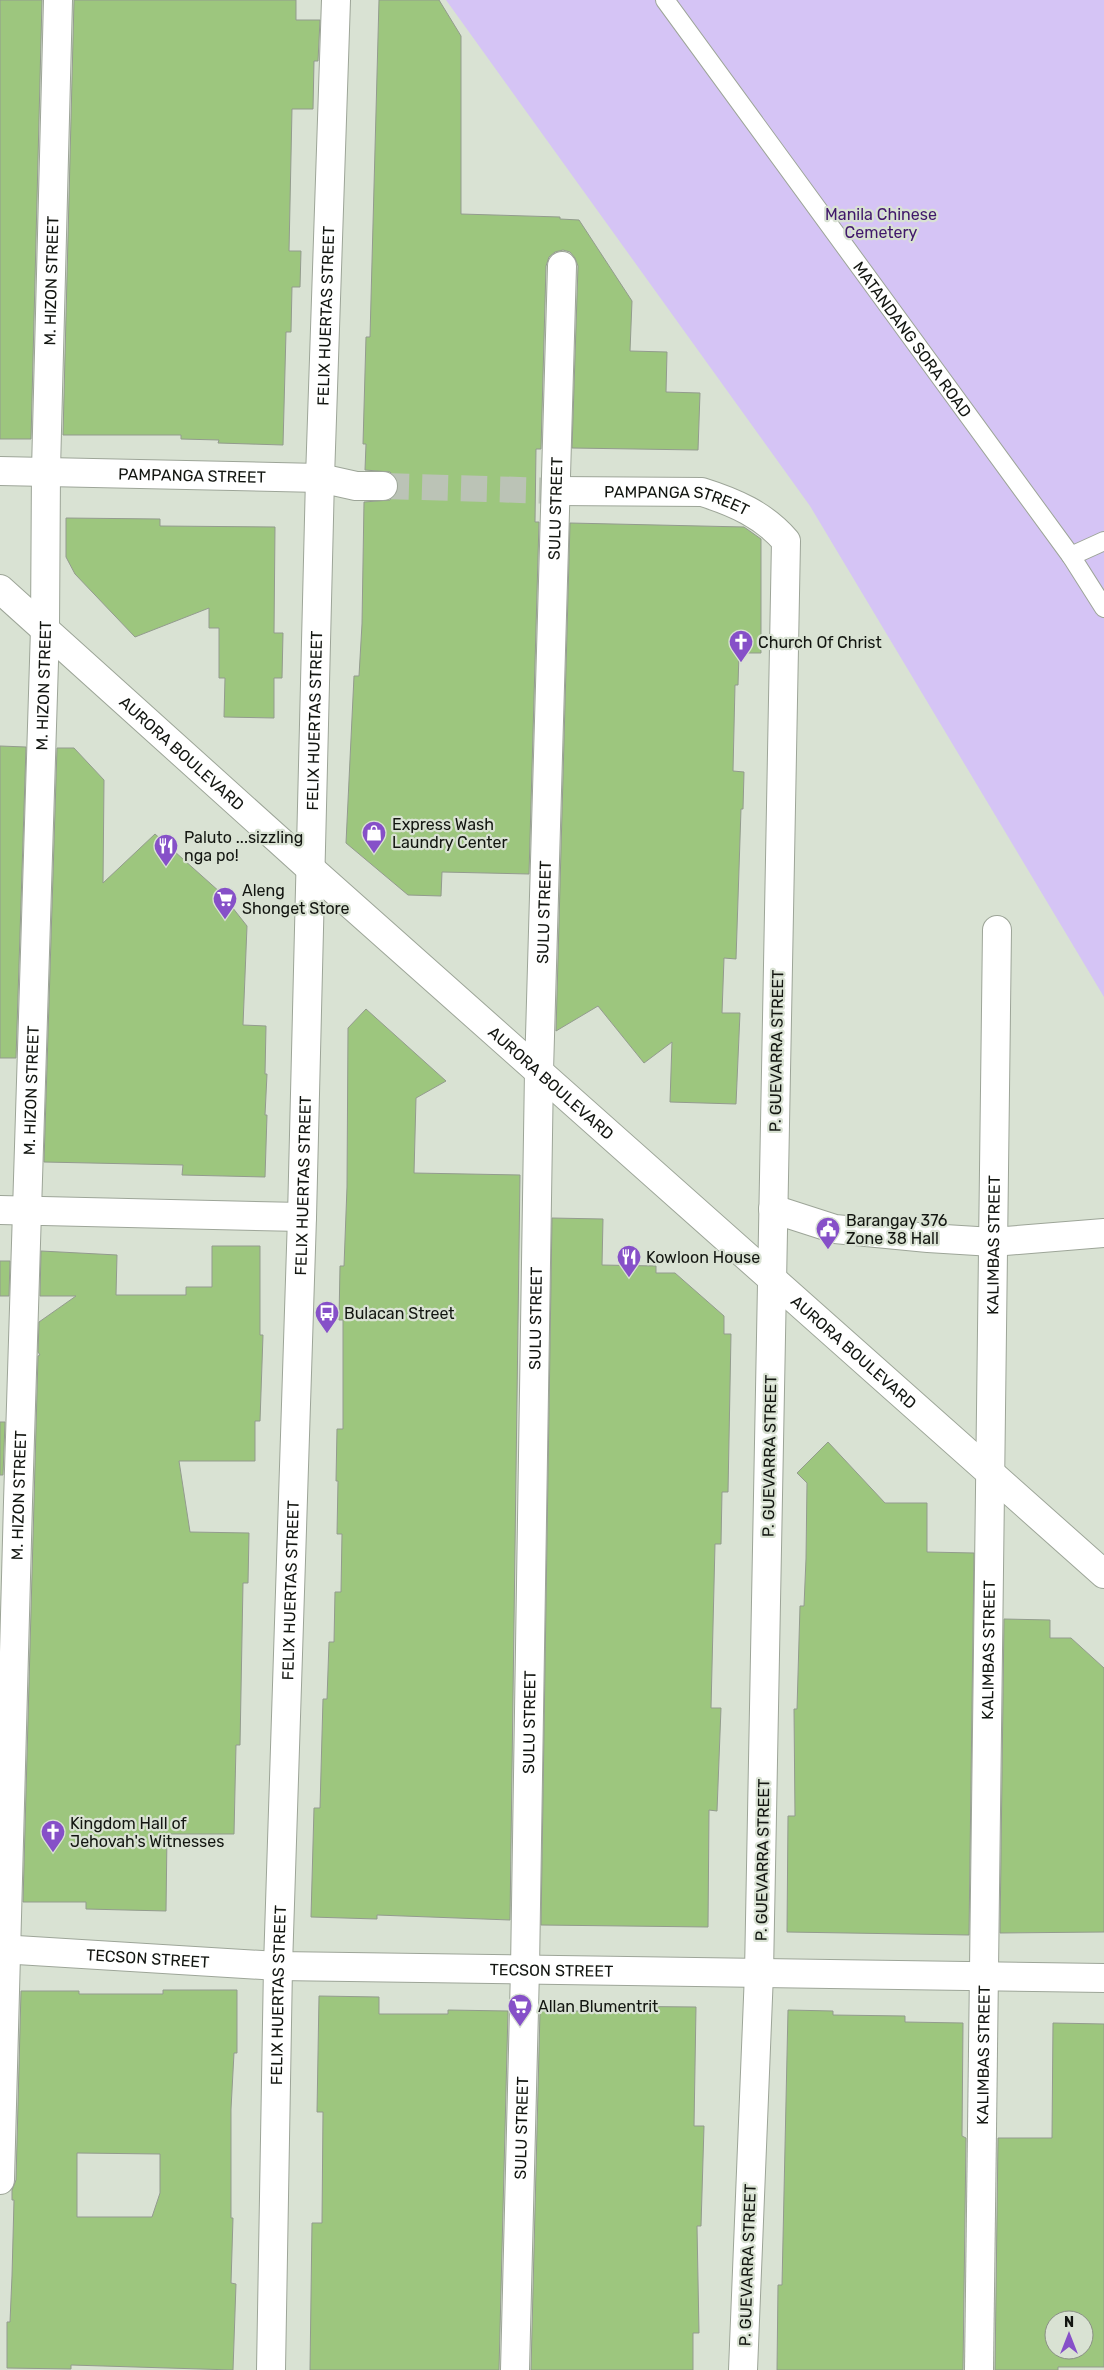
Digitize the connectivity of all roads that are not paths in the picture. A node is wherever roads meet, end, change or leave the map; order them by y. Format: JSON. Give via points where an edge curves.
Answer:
{"nodes":[{"id":1,"x":58,"y":0,"type":"edge"},
{"id":2,"x":336,"y":0,"type":"edge"},
{"id":3,"x":665,"y":0,"type":"edge"},
{"id":4,"x":562,"y":266,"type":"dead end"},
{"id":5,"x":46,"y":470,"type":"junction"},
{"id":6,"x":0,"y":471,"type":"edge"},
{"id":7,"x":320,"y":478,"type":"junction"},
{"id":8,"x":383,"y":486,"type":"tunnel mouth"},
{"id":9,"x":556,"y":490,"type":"junction"},
{"id":10,"x":786,"y":541,"type":"joint"},
{"id":11,"x":1104,"y":541,"type":"edge"},
{"id":12,"x":1071,"y":556,"type":"junction"},
{"id":13,"x":0,"y":589,"type":"edge"},
{"id":14,"x":1104,"y":608,"type":"edge"},
{"id":15,"x":45,"y":629,"type":"junction"},
{"id":16,"x":312,"y":870,"type":"junction"},
{"id":17,"x":997,"y":930,"type":"dead end"},
{"id":18,"x":539,"y":1072,"type":"junction"},
{"id":19,"x":773,"y":1209,"type":"junction"},
{"id":20,"x":0,"y":1210,"type":"edge"},
{"id":21,"x":27,"y":1210,"type":"junction"},
{"id":22,"x":302,"y":1217,"type":"junction"},
{"id":23,"x":1104,"y":1233,"type":"edge"},
{"id":24,"x":993,"y":1242,"type":"junction"},
{"id":25,"x":773,"y":1280,"type":"junction"},
{"id":26,"x":992,"y":1474,"type":"junction"},
{"id":27,"x":9,"y":1507,"type":"edge"},
{"id":28,"x":1104,"y":1574,"type":"edge"},
{"id":29,"x":3,"y":1949,"type":"edge"},
{"id":30,"x":278,"y":1966,"type":"junction"},
{"id":31,"x":525,"y":1969,"type":"junction"},
{"id":32,"x":759,"y":1973,"type":"junction"},
{"id":33,"x":985,"y":1976,"type":"junction"},
{"id":34,"x":1104,"y":1978,"type":"edge"},
{"id":35,"x":0,"y":2180,"type":"edge"},
{"id":36,"x":271,"y":2370,"type":"edge"},
{"id":37,"x":515,"y":2370,"type":"edge"},
{"id":38,"x":743,"y":2370,"type":"edge"},
{"id":39,"x":979,"y":2370,"type":"edge"}],
"edges":[{"from":1,"to":5,"type":"street","name":"M. HIZON STREET"},
{"from":2,"to":7,"type":"street","name":"FELIX HUERTAS STREET"},
{"from":3,"to":12,"type":"lane","name":"MATANDANG SORA ROAD"},
{"from":4,"to":9,"type":"street","name":"SULU STREET"},
{"from":5,"to":6,"type":"street","name":"PAMPANGA STREET"},
{"from":5,"to":7,"type":"street","name":"PAMPANGA STREET"},
{"from":5,"to":15,"type":"street","name":"M. HIZON STREET"},
{"from":7,"to":8,"type":"street","name":"PAMPANGA STREET","via":[[356,486]]},
{"from":7,"to":16,"type":"street","name":"FELIX HUERTAS STREET"},
{"from":9,"to":10,"type":"street","name":"PAMPANGA STREET","via":[[702,492],[754,513]]},
{"from":9,"to":18,"type":"street","name":"SULU STREET"},
{"from":10,"to":19,"type":"street","name":"P. GUEVARRA STREET"},
{"from":11,"to":12,"type":"lane"},
{"from":12,"to":14,"type":"lane","name":"MATANDANG SORA ROAD"},
{"from":13,"to":15,"type":"street","name":"AURORA BOULEVARD"},
{"from":15,"to":16,"type":"street","name":"AURORA BOULEVARD"},
{"from":15,"to":21,"type":"street","name":"M. HIZON STREET"},
{"from":16,"to":18,"type":"street","name":"AURORA BOULEVARD"},
{"from":16,"to":22,"type":"street","name":"FELIX HUERTAS STREET"},
{"from":17,"to":24,"type":"street","name":"KALIMBAS STREET"},
{"from":18,"to":25,"type":"street","name":"AURORA BOULEVARD"},
{"from":18,"to":31,"type":"street","name":"SULU STREET"},
{"from":19,"to":24,"type":"street","via":[[835,1228]]},
{"from":19,"to":25,"type":"street","name":"P. GUEVARRA STREET"},
{"from":20,"to":21,"type":"street"},
{"from":21,"to":22,"type":"street"},
{"from":21,"to":27,"type":"street","name":"M. HIZON STREET"},
{"from":22,"to":30,"type":"street","name":"FELIX HUERTAS STREET"},
{"from":23,"to":24,"type":"street"},
{"from":24,"to":26,"type":"street","name":"KALIMBAS STREET"},
{"from":25,"to":26,"type":"street","name":"AURORA BOULEVARD"},
{"from":25,"to":32,"type":"street","name":"P. GUEVARRA STREET"},
{"from":26,"to":28,"type":"street","name":"AURORA BOULEVARD"},
{"from":26,"to":33,"type":"street","name":"KALIMBAS STREET"},
{"from":27,"to":29,"type":"street","name":"M. HIZON STREET"},
{"from":29,"to":30,"type":"street","name":"TECSON STREET"},
{"from":29,"to":35,"type":"street","name":"M. HIZON STREET"},
{"from":30,"to":31,"type":"street","name":"TECSON STREET"},
{"from":30,"to":36,"type":"street","name":"FELIX HUERTAS STREET"},
{"from":31,"to":32,"type":"street","name":"TECSON STREET"},
{"from":31,"to":37,"type":"street","name":"SULU STREET"},
{"from":32,"to":33,"type":"street","name":"TECSON STREET"},
{"from":32,"to":38,"type":"street","name":"P. GUEVARRA STREET"},
{"from":33,"to":34,"type":"street","name":"TECSON STREET"},
{"from":33,"to":39,"type":"street","name":"KALIMBAS STREET"}]}
